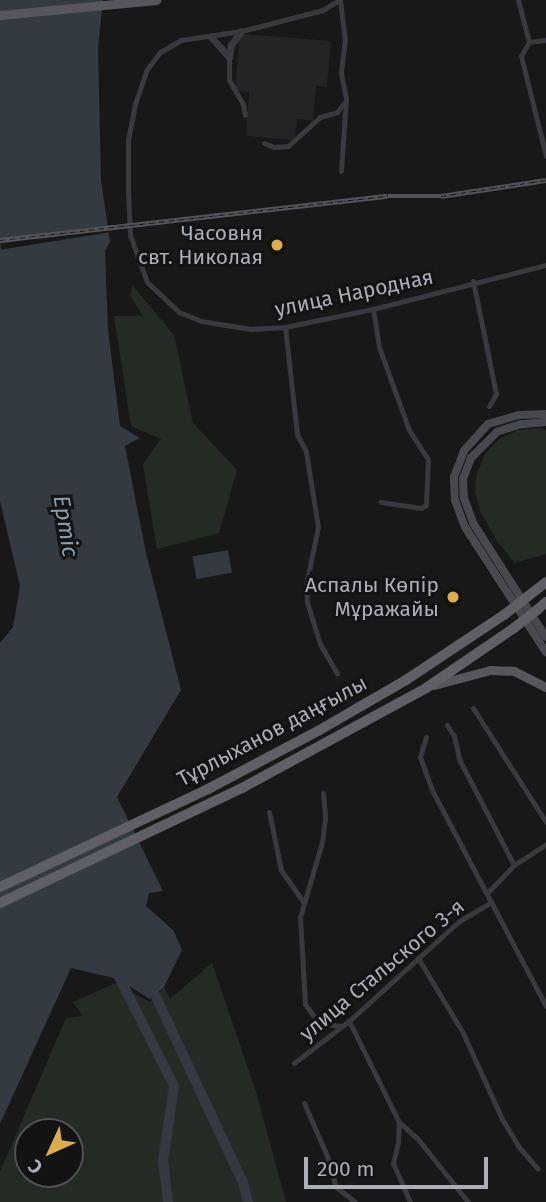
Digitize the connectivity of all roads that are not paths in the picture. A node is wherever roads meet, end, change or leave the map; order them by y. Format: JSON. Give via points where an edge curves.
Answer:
{"nodes":[{"id":1,"x":156,"y":0,"type":"edge"},
{"id":2,"x":339,"y":0,"type":"edge"},
{"id":3,"x":518,"y":0,"type":"edge"},
{"id":4,"x":0,"y":15,"type":"edge"},
{"id":5,"x":241,"y":31,"type":"junction"},
{"id":6,"x":211,"y":37,"type":"junction"},
{"id":7,"x":546,"y":40,"type":"edge"},
{"id":8,"x":529,"y":42,"type":"junction"},
{"id":9,"x":229,"y":57,"type":"junction"},
{"id":10,"x":346,"y":99,"type":"junction"},
{"id":11,"x":245,"y":115,"type":"dead end"},
{"id":12,"x":264,"y":143,"type":"dead end"},
{"id":13,"x":546,"y":156,"type":"edge"},
{"id":14,"x":341,"y":171,"type":"dead end"},
{"id":15,"x":546,"y":265,"type":"edge"},
{"id":16,"x":473,"y":281,"type":"junction"},
{"id":17,"x":373,"y":309,"type":"junction"},
{"id":18,"x":285,"y":327,"type":"junction"},
{"id":19,"x":489,"y":406,"type":"dead end"},
{"id":20,"x":546,"y":414,"type":"edge"},
{"id":21,"x":546,"y":422,"type":"edge"},
{"id":22,"x":380,"y":502,"type":"dead end"},
{"id":23,"x":546,"y":582,"type":"edge"},
{"id":24,"x":546,"y":603,"type":"edge"},
{"id":25,"x":546,"y":637,"type":"edge"},
{"id":26,"x":546,"y":652,"type":"edge"},
{"id":27,"x":337,"y":673,"type":"dead end"},
{"id":28,"x":546,"y":687,"type":"edge"},
{"id":29,"x":426,"y":688,"type":"junction"},
{"id":30,"x":472,"y":708,"type":"dead end"},
{"id":31,"x":446,"y":725,"type":"dead end"},
{"id":32,"x":426,"y":737,"type":"dead end"},
{"id":33,"x":323,"y":793,"type":"dead end"},
{"id":34,"x":269,"y":812,"type":"dead end"},
{"id":35,"x":546,"y":822,"type":"edge"},
{"id":36,"x":546,"y":844,"type":"edge"},
{"id":37,"x":514,"y":865,"type":"junction"},
{"id":38,"x":0,"y":887,"type":"edge"},
{"id":39,"x":488,"y":892,"type":"junction"},
{"id":40,"x":303,"y":902,"type":"junction"},
{"id":41,"x":491,"y":902,"type":"junction"},
{"id":42,"x":0,"y":903,"type":"edge"},
{"id":43,"x":418,"y":958,"type":"junction"},
{"id":44,"x":546,"y":1006,"type":"edge"},
{"id":45,"x":349,"y":1021,"type":"junction"},
{"id":46,"x":341,"y":1026,"type":"junction"},
{"id":47,"x":294,"y":1063,"type":"dead end"},
{"id":48,"x":304,"y":1103,"type":"dead end"},
{"id":49,"x":399,"y":1122,"type":"junction"},
{"id":50,"x":538,"y":1168,"type":"dead end"},
{"id":51,"x":355,"y":1202,"type":"edge"},
{"id":52,"x":407,"y":1202,"type":"edge"},
{"id":53,"x":468,"y":1202,"type":"edge"}],
"edges":[{"from":1,"to":4,"type":"main road"},
{"from":2,"to":5,"type":"street","name":"улица Народная","via":[[323,10]]},
{"from":2,"to":10,"type":"street"},
{"from":3,"to":8,"type":"street"},
{"from":5,"to":6,"type":"street","name":"улица Народная"},
{"from":5,"to":9,"type":"street"},
{"from":6,"to":9,"type":"street"},
{"from":6,"to":18,"type":"street","name":"улица Народная","via":[[181,40],[160,52],[147,69],[128,139],[130,235],[147,282],[179,312],[225,326]]},
{"from":7,"to":8,"type":"street"},
{"from":8,"to":13,"type":"street","via":[[521,56]]},
{"from":9,"to":11,"type":"street","via":[[229,80]]},
{"from":10,"to":12,"type":"street","via":[[337,113],[320,117],[288,146]]},
{"from":10,"to":14,"type":"street"},
{"from":15,"to":16,"type":"street","name":"улица Народная"},
{"from":16,"to":17,"type":"street","name":"улица Народная"},
{"from":16,"to":19,"type":"street","via":[[496,394]]},
{"from":17,"to":18,"type":"street","name":"улица Народная"},
{"from":17,"to":22,"type":"street","via":[[379,347],[409,430],[428,459],[426,505]]},
{"from":18,"to":27,"type":"street","via":[[297,434],[306,452],[318,527],[306,602],[320,643]]},
{"from":20,"to":26,"type":"main road","via":[[519,415],[488,424],[464,451],[454,477],[465,527]]},
{"from":21,"to":25,"type":"main road","via":[[496,432],[471,458],[463,479],[473,523]]},
{"from":23,"to":38,"type":"highway","name":"Тұрлыханов даңғылы","bridge":true,"via":[[406,680],[318,731],[208,789]]},
{"from":24,"to":29,"type":"highway","name":"Тұрлыханов даңғылы","bridge":true},
{"from":28,"to":29,"type":"main road","via":[[514,671],[490,670]]},
{"from":29,"to":42,"type":"highway","name":"Тұрлыханов даңғылы","via":[[207,806]]},
{"from":30,"to":35,"type":"street"},
{"from":31,"to":37,"type":"street"},
{"from":32,"to":39,"type":"street","via":[[420,751],[423,768],[473,872]]},
{"from":33,"to":40,"type":"street","via":[[322,842]]},
{"from":34,"to":40,"type":"street","via":[[281,870]]},
{"from":36,"to":37,"type":"street","name":"улица Стальского 3-я"},
{"from":37,"to":39,"type":"street","name":"улица Стальского 3-я"},
{"from":39,"to":41,"type":"street"},
{"from":40,"to":46,"type":"street","via":[[305,1004],[319,1023]]},
{"from":41,"to":43,"type":"street","name":"улица Стальского 3-я","via":[[458,922]]},
{"from":41,"to":44,"type":"street"},
{"from":43,"to":45,"type":"street","name":"улица Стальского 3-я"},
{"from":43,"to":50,"type":"street","via":[[463,1033],[502,1119]]},
{"from":45,"to":46,"type":"street","name":"улица Стальского 3-я"},
{"from":45,"to":49,"type":"street"},
{"from":46,"to":47,"type":"street","name":"улица Стальского 3-я"},
{"from":48,"to":51,"type":"street","via":[[336,1187]]},
{"from":49,"to":52,"type":"street","via":[[393,1163]]},
{"from":49,"to":53,"type":"street"}]}
